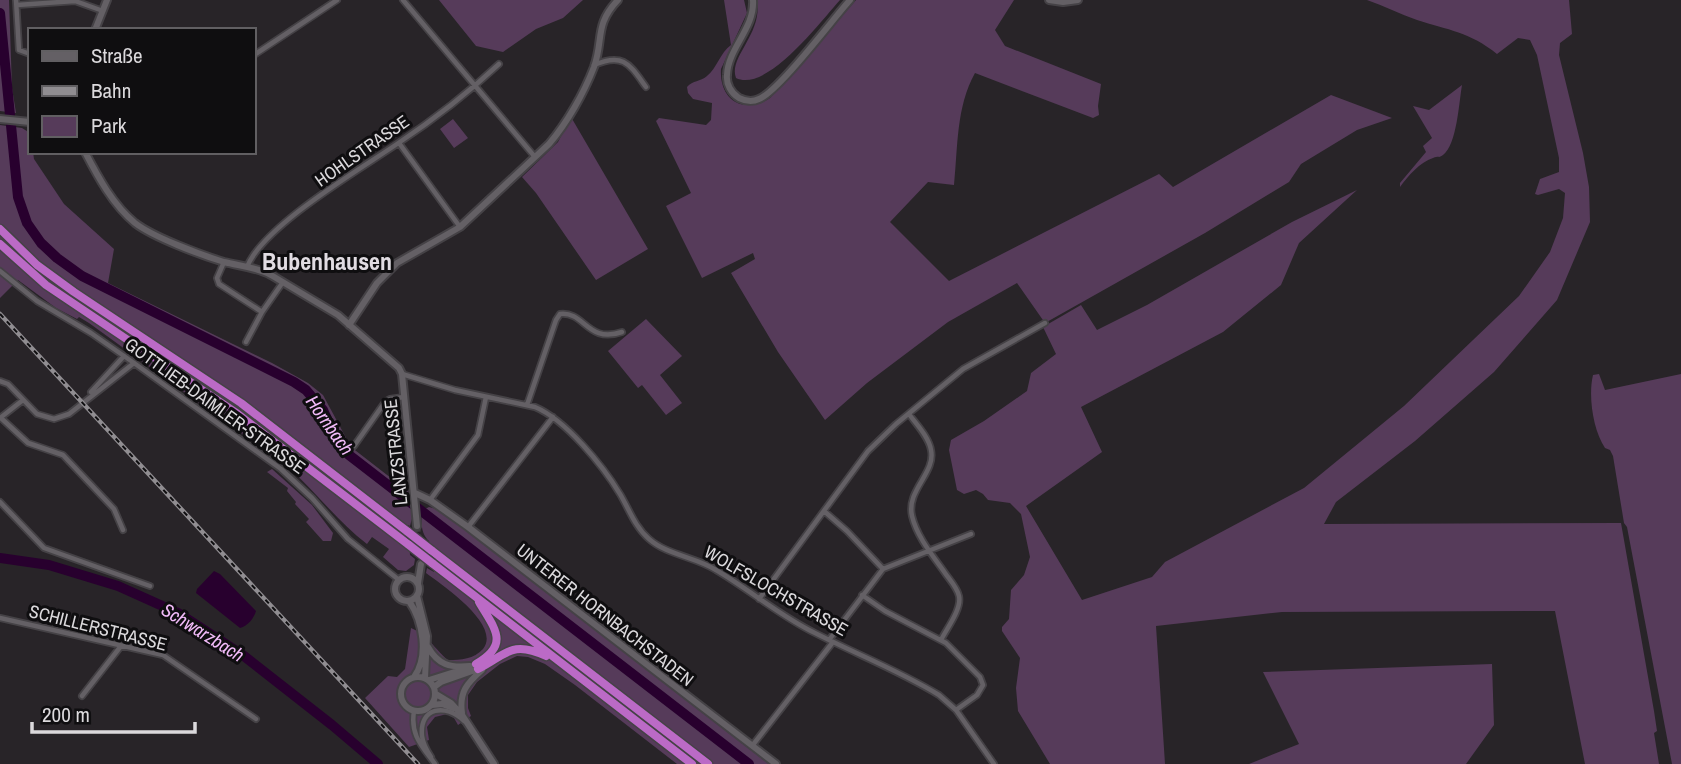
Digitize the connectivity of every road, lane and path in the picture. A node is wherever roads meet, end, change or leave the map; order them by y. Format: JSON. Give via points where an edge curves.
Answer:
{"nodes":[{"id":1,"x":107,"y":0,"type":"edge"},
{"id":2,"x":337,"y":0,"type":"edge"},
{"id":3,"x":403,"y":0,"type":"edge"},
{"id":4,"x":618,"y":0,"type":"edge"},
{"id":5,"x":753,"y":0,"type":"edge"},
{"id":6,"x":850,"y":0,"type":"edge"},
{"id":7,"x":1049,"y":0,"type":"edge"},
{"id":8,"x":1078,"y":0,"type":"edge"},
{"id":9,"x":17,"y":3,"type":"edge"},
{"id":10,"x":103,"y":11,"type":"junction"},
{"id":11,"x":96,"y":28,"type":"edge"},
{"id":12,"x":28,"y":54,"type":"edge"},
{"id":13,"x":256,"y":54,"type":"edge"},
{"id":14,"x":499,"y":64,"type":"dead end"},
{"id":15,"x":594,"y":65,"type":"junction"},
{"id":16,"x":475,"y":86,"type":"junction"},
{"id":17,"x":646,"y":87,"type":"dead end"},
{"id":18,"x":0,"y":119,"type":"edge"},
{"id":19,"x":28,"y":122,"type":"edge"},
{"id":20,"x":399,"y":143,"type":"junction"},
{"id":21,"x":86,"y":154,"type":"edge"},
{"id":22,"x":535,"y":158,"type":"junction"},
{"id":23,"x":460,"y":227,"type":"junction"},
{"id":24,"x":0,"y":229,"type":"edge"},
{"id":25,"x":0,"y":244,"type":"edge"},
{"id":26,"x":223,"y":265,"type":"junction"},
{"id":27,"x":247,"y":267,"type":"junction"},
{"id":28,"x":0,"y":271,"type":"edge"},
{"id":29,"x":283,"y":282,"type":"junction"},
{"id":30,"x":262,"y":312,"type":"junction"},
{"id":31,"x":1045,"y":323,"type":"dead end"},
{"id":32,"x":349,"y":325,"type":"junction"},
{"id":33,"x":622,"y":332,"type":"dead end"},
{"id":34,"x":246,"y":342,"type":"dead end"},
{"id":35,"x":124,"y":356,"type":"junction"},
{"id":36,"x":134,"y":363,"type":"junction"},
{"id":37,"x":402,"y":374,"type":"junction"},
{"id":38,"x":0,"y":381,"type":"edge"},
{"id":39,"x":404,"y":397,"type":"junction"},
{"id":40,"x":486,"y":397,"type":"junction"},
{"id":41,"x":86,"y":398,"type":"junction"},
{"id":42,"x":23,"y":400,"type":"junction"},
{"id":43,"x":527,"y":405,"type":"junction"},
{"id":44,"x":908,"y":414,"type":"junction"},
{"id":45,"x":553,"y":417,"type":"junction"},
{"id":46,"x":0,"y":418,"type":"edge"},
{"id":47,"x":354,"y":446,"type":"dead end"},
{"id":48,"x":415,"y":494,"type":"junction"},
{"id":49,"x":430,"y":500,"type":"junction"},
{"id":50,"x":0,"y":502,"type":"edge"},
{"id":51,"x":824,"y":511,"type":"junction"},
{"id":52,"x":417,"y":524,"type":"tunnel mouth"},
{"id":53,"x":468,"y":527,"type":"junction"},
{"id":54,"x":123,"y":530,"type":"dead end"},
{"id":55,"x":971,"y":534,"type":"dead end"},
{"id":56,"x":929,"y":551,"type":"junction"},
{"id":57,"x":883,"y":569,"type":"junction"},
{"id":58,"x":407,"y":576,"type":"junction"},
{"id":59,"x":399,"y":580,"type":"junction"},
{"id":60,"x":418,"y":583,"type":"junction"},
{"id":61,"x":150,"y":586,"type":"dead end"},
{"id":62,"x":862,"y":595,"type":"junction"},
{"id":63,"x":417,"y":596,"type":"junction"},
{"id":64,"x":476,"y":597,"type":"junction"},
{"id":65,"x":759,"y":599,"type":"junction"},
{"id":66,"x":409,"y":601,"type":"junction"},
{"id":67,"x":0,"y":618,"type":"edge"},
{"id":68,"x":941,"y":640,"type":"junction"},
{"id":69,"x":831,"y":641,"type":"junction"},
{"id":70,"x":427,"y":645,"type":"junction"},
{"id":71,"x":121,"y":646,"type":"junction"},
{"id":72,"x":559,"y":661,"type":"junction"},
{"id":73,"x":478,"y":667,"type":"junction"},
{"id":74,"x":414,"y":677,"type":"junction"},
{"id":75,"x":427,"y":679,"type":"junction"},
{"id":76,"x":435,"y":690,"type":"junction"},
{"id":77,"x":82,"y":696,"type":"dead end"},
{"id":78,"x":432,"y":705,"type":"junction"},
{"id":79,"x":956,"y":710,"type":"junction"},
{"id":80,"x":414,"y":711,"type":"junction"},
{"id":81,"x":256,"y":719,"type":"dead end"},
{"id":82,"x":465,"y":720,"type":"junction"},
{"id":83,"x":752,"y":746,"type":"junction"},
{"id":84,"x":430,"y":757,"type":"junction"},
{"id":85,"x":435,"y":764,"type":"edge"},
{"id":86,"x":494,"y":764,"type":"edge"},
{"id":87,"x":692,"y":764,"type":"edge"},
{"id":88,"x":708,"y":764,"type":"edge"},
{"id":89,"x":776,"y":764,"type":"edge"},
{"id":90,"x":994,"y":764,"type":"edge"}],
"edges":[{"from":1,"to":10,"type":"street"},
{"from":2,"to":13,"type":"street"},
{"from":3,"to":16,"type":"street"},
{"from":4,"to":15,"type":"street","via":[[602,23]]},
{"from":5,"to":6,"type":"street","via":[[750,22],[726,78],[737,97],[753,101],[781,80]]},
{"from":7,"to":8,"type":"street"},
{"from":9,"to":10,"type":"street","via":[[75,1]]},
{"from":9,"to":12,"type":"street","via":[[20,52]]},
{"from":10,"to":11,"type":"street"},
{"from":14,"to":16,"type":"street","name":"HOHLSTRASSE"},
{"from":15,"to":17,"type":"street","via":[[622,60]]},
{"from":15,"to":22,"type":"street","via":[[559,132]]},
{"from":16,"to":20,"type":"street","name":"HOHLSTRASSE"},
{"from":16,"to":22,"type":"street"},
{"from":18,"to":19,"type":"street"},
{"from":20,"to":23,"type":"street"},
{"from":20,"to":27,"type":"street","name":"HOHLSTRASSE","via":[[273,234]]},
{"from":21,"to":26,"type":"street","via":[[134,223]]},
{"from":22,"to":23,"type":"street"},
{"from":23,"to":32,"type":"street","via":[[397,263],[379,279]]},
{"from":24,"to":88,"type":"highway","bridge":true,"via":[[37,265],[241,403]]},
{"from":25,"to":64,"type":"highway","bridge":true,"via":[[46,285],[235,412]]},
{"from":26,"to":27,"type":"street"},
{"from":26,"to":30,"type":"street","via":[[217,280]]},
{"from":27,"to":29,"type":"street"},
{"from":28,"to":35,"type":"street","name":"GOTTLIEB-DAIMLER-STRASSE","via":[[37,301]]},
{"from":29,"to":30,"type":"street"},
{"from":29,"to":32,"type":"street"},
{"from":30,"to":34,"type":"street"},
{"from":31,"to":44,"type":"street","via":[[963,369]]},
{"from":32,"to":37,"type":"street"},
{"from":33,"to":43,"type":"street","via":[[602,335],[571,315],[560,314]]},
{"from":35,"to":36,"type":"street","name":"GOTTLIEB-DAIMLER-STRASSE"},
{"from":35,"to":41,"type":"street"},
{"from":36,"to":41,"type":"street"},
{"from":36,"to":59,"type":"street","name":"GOTTLIEB-DAIMLER-STRASSE","via":[[281,469],[348,539]]},
{"from":37,"to":39,"type":"street","name":"LANZSTRASSE"},
{"from":37,"to":40,"type":"street","name":"WOLFSLOCHSTRASSE"},
{"from":38,"to":42,"type":"street"},
{"from":39,"to":47,"type":"street","via":[[385,402]]},
{"from":39,"to":48,"type":"street","name":"LANZSTRASSE"},
{"from":40,"to":43,"type":"street","name":"WOLFSLOCHSTRASSE"},
{"from":40,"to":49,"type":"street","via":[[478,435]]},
{"from":41,"to":42,"type":"street","via":[[69,414],[54,419],[40,415]]},
{"from":42,"to":46,"type":"street"},
{"from":43,"to":45,"type":"street","name":"WOLFSLOCHSTRASSE"},
{"from":44,"to":51,"type":"street","via":[[861,459]]},
{"from":44,"to":56,"type":"street","via":[[932,452],[911,508]]},
{"from":45,"to":53,"type":"street"},
{"from":45,"to":65,"type":"street","name":"WOLFSLOCHSTRASSE","via":[[603,470],[649,539],[715,569]]},
{"from":46,"to":54,"type":"street","via":[[28,443],[63,455],[114,509]]},
{"from":48,"to":49,"type":"street","name":"UNTERER HORNBACHSTADEN"},
{"from":48,"to":52,"type":"street","name":"LANZSTRASSE"},
{"from":49,"to":53,"type":"street","name":"UNTERER HORNBACHSTADEN"},
{"from":50,"to":61,"type":"street","via":[[44,548]]},
{"from":51,"to":57,"type":"street"},
{"from":51,"to":65,"type":"street"},
{"from":53,"to":83,"type":"street","name":"UNTERER HORNBACHSTADEN"},
{"from":55,"to":56,"type":"street"},
{"from":56,"to":57,"type":"street"},
{"from":56,"to":68,"type":"street","via":[[959,597]]},
{"from":57,"to":62,"type":"street"},
{"from":58,"to":59,"type":"street"},
{"from":58,"to":60,"type":"street"},
{"from":58,"to":60,"type":"street","via":[[421,564]]},
{"from":59,"to":66,"type":"street","via":[[396,594]]},
{"from":60,"to":63,"type":"street"},
{"from":62,"to":68,"type":"street"},
{"from":62,"to":69,"type":"street"},
{"from":63,"to":66,"type":"street"},
{"from":63,"to":70,"type":"street"},
{"from":64,"to":72,"type":"highway"},
{"from":64,"to":73,"type":"highway","via":[[494,623],[497,638]]},
{"from":65,"to":69,"type":"street","name":"WOLFSLOCHSTRASSE"},
{"from":66,"to":74,"type":"street","via":[[422,636],[421,660]]},
{"from":67,"to":71,"type":"street","name":"SCHILLERSTRASSE"},
{"from":68,"to":79,"type":"street","via":[[982,681],[980,692]]},
{"from":69,"to":79,"type":"street","name":"WOLFSLOCHSTRASSE","via":[[926,687]]},
{"from":69,"to":83,"type":"street"},
{"from":70,"to":73,"type":"street","via":[[443,664]]},
{"from":70,"to":75,"type":"street"},
{"from":71,"to":77,"type":"street"},
{"from":71,"to":81,"type":"street","name":"SCHILLERSTRASSE","via":[[163,655]]},
{"from":72,"to":73,"type":"highway","via":[[522,648]]},
{"from":72,"to":87,"type":"highway"},
{"from":73,"to":75,"type":"street"},
{"from":73,"to":76,"type":"street","via":[[441,682]]},
{"from":73,"to":82,"type":"street","via":[[461,696]]},
{"from":74,"to":75,"type":"street"},
{"from":74,"to":80,"type":"street","via":[[403,685],[401,694],[403,703]]},
{"from":75,"to":76,"type":"street"},
{"from":76,"to":78,"type":"street"},
{"from":76,"to":82,"type":"street"},
{"from":78,"to":80,"type":"street"},
{"from":78,"to":82,"type":"street","via":[[450,706]]},
{"from":79,"to":90,"type":"street","name":"WOLFSLOCHSTRASSE"},
{"from":80,"to":84,"type":"street","via":[[414,735]]},
{"from":82,"to":84,"type":"street","via":[[450,710],[430,714],[422,735]]},
{"from":82,"to":86,"type":"street"},
{"from":83,"to":89,"type":"street","name":"UNTERER HORNBACHSTADEN"},
{"from":84,"to":85,"type":"street"}]}
